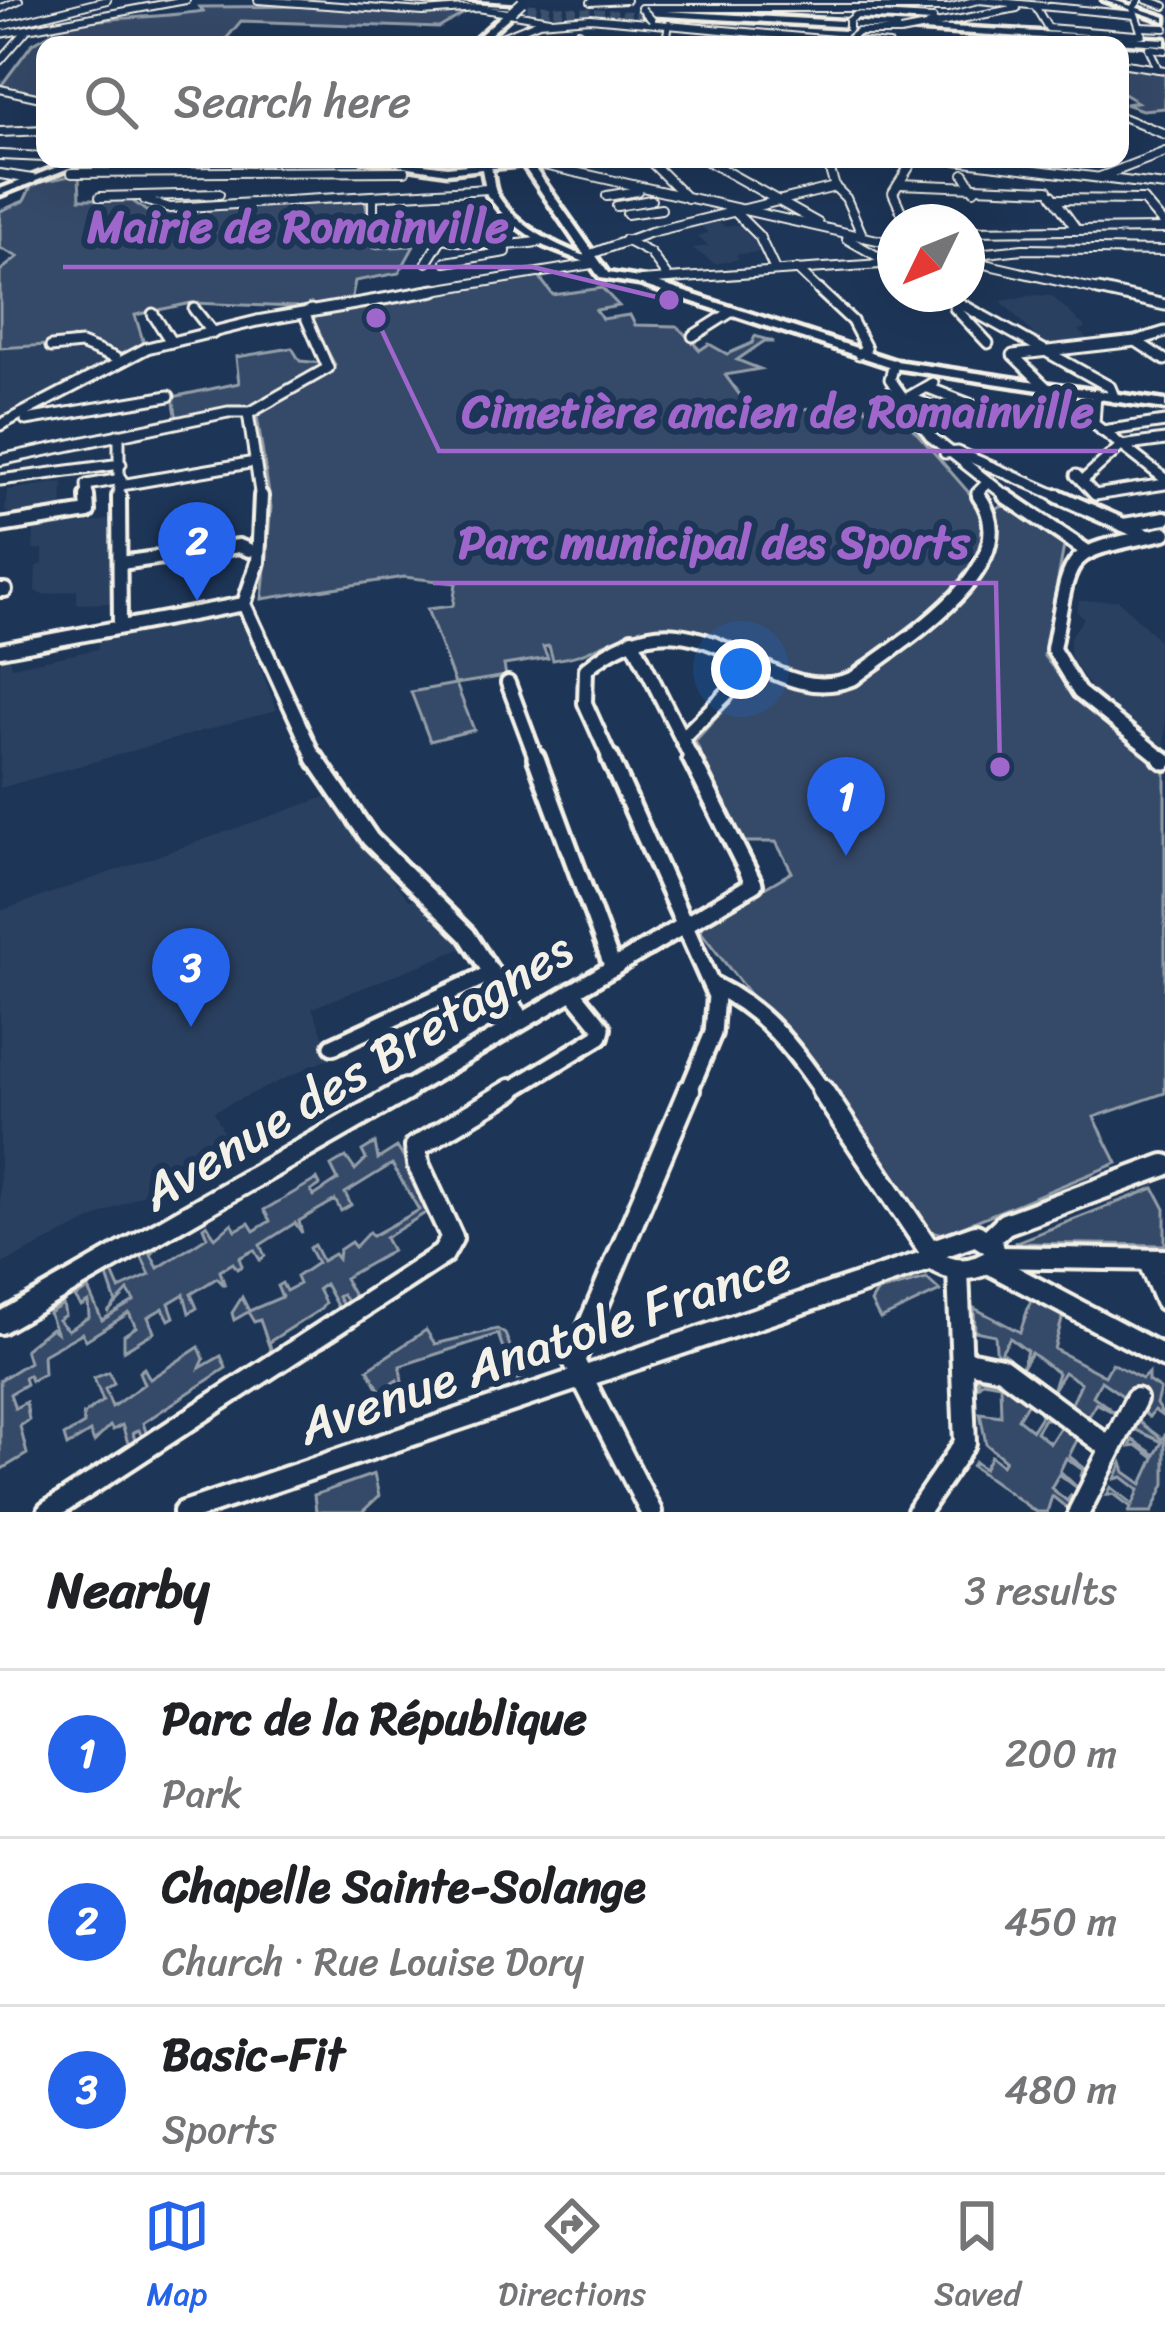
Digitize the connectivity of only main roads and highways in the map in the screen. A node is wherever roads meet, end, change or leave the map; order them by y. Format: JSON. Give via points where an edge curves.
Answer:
{"nodes":[{"id":1,"x":412,"y":0,"type":"edge"},
{"id":2,"x":1106,"y":0,"type":"edge"},
{"id":3,"x":456,"y":4,"type":"edge"},
{"id":4,"x":518,"y":4,"type":"edge"},
{"id":5,"x":1138,"y":5,"type":"edge"},
{"id":6,"x":642,"y":10,"type":"edge"},
{"id":7,"x":758,"y":17,"type":"junction"},
{"id":8,"x":1165,"y":19,"type":"edge"},
{"id":9,"x":948,"y":21,"type":"road end"},
{"id":10,"x":727,"y":22,"type":"junction"},
{"id":11,"x":922,"y":26,"type":"road end"},
{"id":12,"x":1024,"y":34,"type":"junction"},
{"id":13,"x":1094,"y":35,"type":"junction"},
{"id":14,"x":486,"y":36,"type":"edge"},
{"id":15,"x":846,"y":36,"type":"edge"},
{"id":16,"x":1052,"y":36,"type":"edge"},
{"id":17,"x":1091,"y":36,"type":"edge"},
{"id":18,"x":1102,"y":36,"type":"edge"},
{"id":19,"x":1129,"y":37,"type":"edge"},
{"id":20,"x":1129,"y":38,"type":"edge"},
{"id":21,"x":1143,"y":38,"type":"junction"},
{"id":22,"x":1129,"y":39,"type":"edge"},
{"id":23,"x":1129,"y":41,"type":"edge"},
{"id":24,"x":1165,"y":44,"type":"edge"},
{"id":25,"x":62,"y":168,"type":"edge"},
{"id":26,"x":446,"y":168,"type":"edge"},
{"id":27,"x":503,"y":168,"type":"edge"},
{"id":28,"x":528,"y":168,"type":"edge"},
{"id":29,"x":491,"y":173,"type":"junction"},
{"id":30,"x":0,"y":188,"type":"edge"},
{"id":31,"x":593,"y":263,"type":"junction"},
{"id":32,"x":1165,"y":405,"type":"edge"}],
"edges":[{"from":1,"to":4,"type":"highway"},
{"from":2,"to":5,"type":"main road"},
{"from":3,"to":4,"type":"highway"},
{"from":4,"to":14,"type":"main road"},
{"from":5,"to":8,"type":"main road"},
{"from":6,"to":7,"type":"highway"},
{"from":6,"to":10,"type":"highway"},
{"from":7,"to":11,"type":"highway"},
{"from":7,"to":12,"type":"highway"},
{"from":9,"to":13,"type":"highway"},
{"from":10,"to":15,"type":"highway"},
{"from":10,"to":17,"type":"highway"},
{"from":12,"to":13,"type":"highway"},
{"from":12,"to":16,"type":"highway"},
{"from":13,"to":18,"type":"highway"},
{"from":19,"to":21,"type":"highway"},
{"from":20,"to":21,"type":"highway"},
{"from":21,"to":24,"type":"highway"},
{"from":22,"to":24,"type":"highway"},
{"from":23,"to":24,"type":"highway"},
{"from":25,"to":30,"type":"main road"},
{"from":26,"to":29,"type":"main road"},
{"from":27,"to":29,"type":"main road"},
{"from":28,"to":31,"type":"main road"},
{"from":29,"to":31,"type":"main road","via":[[542,241]]},
{"from":31,"to":32,"type":"main road","via":[[894,364]]}]}
